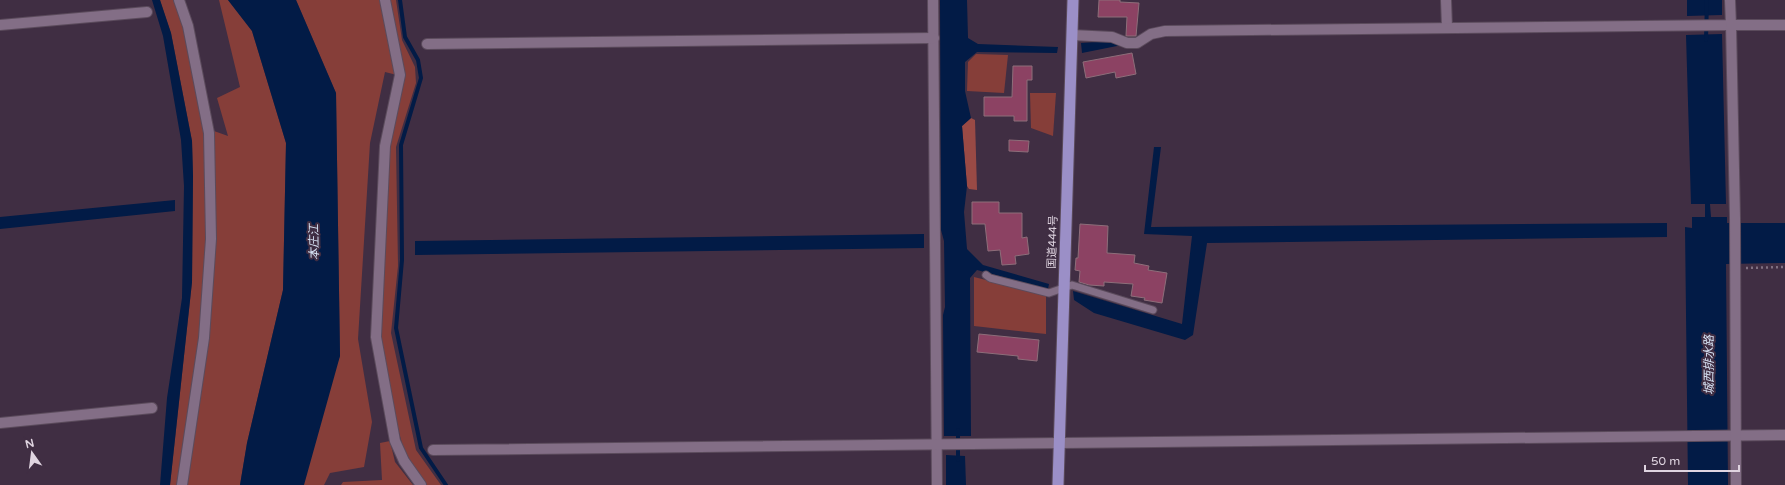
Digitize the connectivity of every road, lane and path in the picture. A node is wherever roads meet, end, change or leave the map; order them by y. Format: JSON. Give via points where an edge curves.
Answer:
{"nodes":[{"id":1,"x":179,"y":0,"type":"edge"},
{"id":2,"x":385,"y":0,"type":"edge"},
{"id":3,"x":933,"y":0,"type":"edge"},
{"id":4,"x":1073,"y":0,"type":"edge"},
{"id":5,"x":1446,"y":0,"type":"edge"},
{"id":6,"x":1730,"y":0,"type":"edge"},
{"id":7,"x":146,"y":12,"type":"dead end"},
{"id":8,"x":0,"y":25,"type":"edge"},
{"id":9,"x":1785,"y":25,"type":"edge"},
{"id":10,"x":1731,"y":26,"type":"junction"},
{"id":11,"x":1447,"y":27,"type":"junction"},
{"id":12,"x":1072,"y":35,"type":"junction"},
{"id":13,"x":934,"y":38,"type":"junction"},
{"id":14,"x":427,"y":44,"type":"dead end"},
{"id":15,"x":1734,"y":268,"type":"junction"},
{"id":16,"x":1785,"y":268,"type":"edge"},
{"id":17,"x":986,"y":275,"type":"dead end"},
{"id":18,"x":1064,"y":289,"type":"junction"},
{"id":19,"x":1154,"y":310,"type":"dead end"},
{"id":20,"x":152,"y":408,"type":"dead end"},
{"id":21,"x":0,"y":423,"type":"edge"},
{"id":22,"x":1733,"y":436,"type":"junction"},
{"id":23,"x":1785,"y":436,"type":"edge"},
{"id":24,"x":1059,"y":442,"type":"junction"},
{"id":25,"x":936,"y":445,"type":"junction"},
{"id":26,"x":433,"y":450,"type":"dead end"},
{"id":27,"x":182,"y":485,"type":"edge"},
{"id":28,"x":421,"y":485,"type":"edge"},
{"id":29,"x":937,"y":485,"type":"edge"},
{"id":30,"x":1058,"y":485,"type":"edge"},
{"id":31,"x":1736,"y":485,"type":"edge"}],
"edges":[{"from":1,"to":27,"type":"street","via":[[188,26],[209,133],[211,239],[204,338]]},
{"from":2,"to":28,"type":"street","via":[[400,75],[386,146],[376,337],[395,441],[404,461]]},
{"from":3,"to":13,"type":"street"},
{"from":4,"to":12,"type":"highway","name":"国道444号"},
{"from":5,"to":11,"type":"street"},
{"from":6,"to":10,"type":"street"},
{"from":7,"to":8,"type":"street"},
{"from":9,"to":10,"type":"street"},
{"from":10,"to":11,"type":"street"},
{"from":10,"to":15,"type":"street"},
{"from":11,"to":12,"type":"street","via":[[1165,31],[1151,34],[1137,43],[1112,37]]},
{"from":12,"to":18,"type":"highway","name":"国道444号"},
{"from":13,"to":14,"type":"street"},
{"from":13,"to":25,"type":"street"},
{"from":15,"to":16,"type":"path"},
{"from":15,"to":22,"type":"street"},
{"from":17,"to":18,"type":"lane","via":[[1049,293]]},
{"from":18,"to":19,"type":"lane","via":[[1072,285]]},
{"from":18,"to":24,"type":"highway","name":"国道444号"},
{"from":20,"to":21,"type":"street"},
{"from":22,"to":23,"type":"street"},
{"from":22,"to":24,"type":"street"},
{"from":22,"to":31,"type":"street"},
{"from":24,"to":25,"type":"street"},
{"from":24,"to":30,"type":"highway","name":"国道444号"},
{"from":25,"to":26,"type":"street"},
{"from":25,"to":29,"type":"street"}]}
